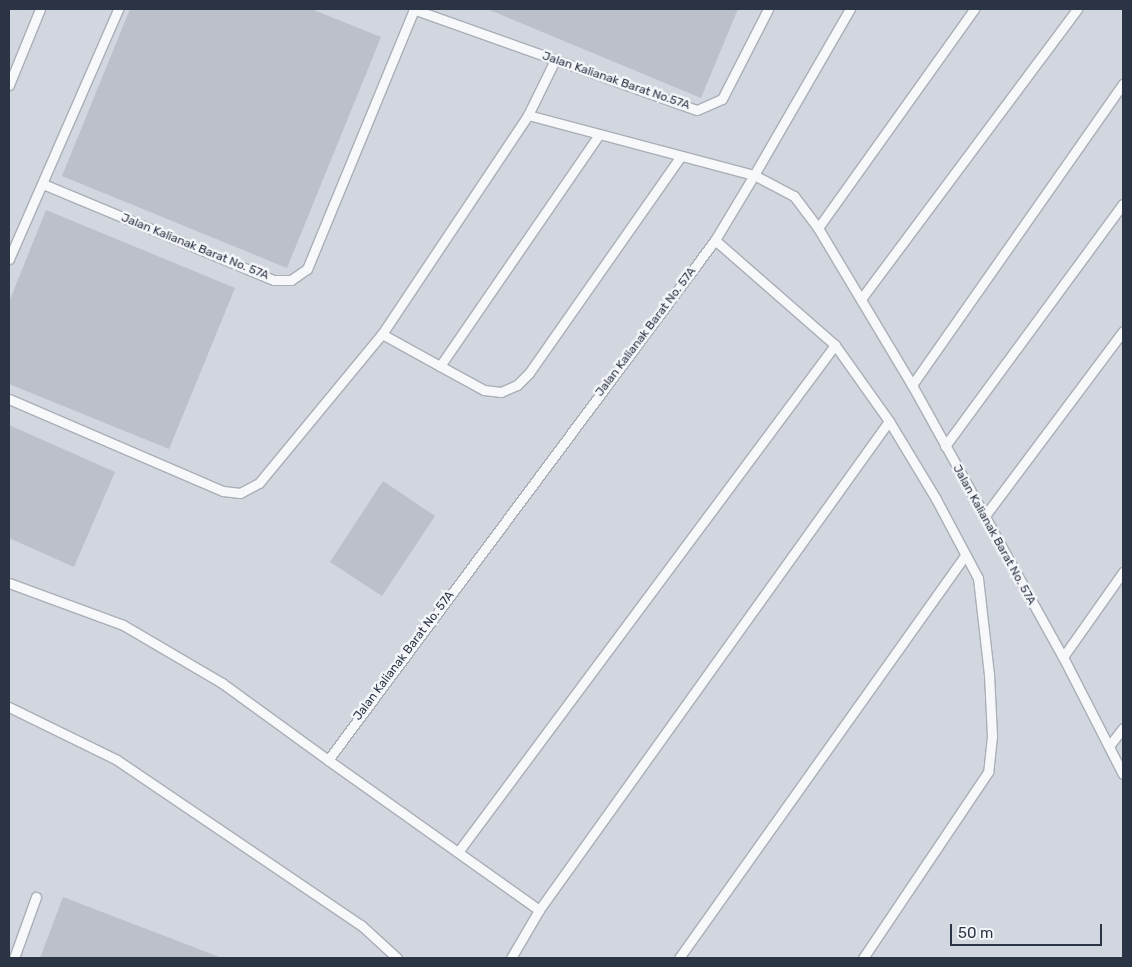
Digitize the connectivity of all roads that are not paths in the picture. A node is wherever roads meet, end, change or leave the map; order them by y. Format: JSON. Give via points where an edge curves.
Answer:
{"nodes":[{"id":1,"x":40,"y":9,"type":"edge"},
{"id":2,"x":118,"y":9,"type":"edge"},
{"id":3,"x":413,"y":9,"type":"edge"},
{"id":4,"x":768,"y":9,"type":"edge"},
{"id":5,"x":850,"y":9,"type":"edge"},
{"id":6,"x":974,"y":9,"type":"edge"},
{"id":7,"x":1077,"y":9,"type":"edge"},
{"id":8,"x":555,"y":60,"type":"junction"},
{"id":9,"x":1123,"y":84,"type":"edge"},
{"id":10,"x":9,"y":85,"type":"edge"},
{"id":11,"x":528,"y":115,"type":"junction"},
{"id":12,"x":598,"y":136,"type":"junction"},
{"id":13,"x":681,"y":156,"type":"junction"},
{"id":14,"x":754,"y":175,"type":"junction"},
{"id":15,"x":43,"y":184,"type":"junction"},
{"id":16,"x":1123,"y":204,"type":"edge"},
{"id":17,"x":818,"y":228,"type":"junction"},
{"id":18,"x":715,"y":240,"type":"junction"},
{"id":19,"x":9,"y":259,"type":"edge"},
{"id":20,"x":861,"y":299,"type":"junction"},
{"id":21,"x":1123,"y":331,"type":"edge"},
{"id":22,"x":382,"y":334,"type":"junction"},
{"id":23,"x":835,"y":345,"type":"junction"},
{"id":24,"x":440,"y":366,"type":"junction"},
{"id":25,"x":912,"y":385,"type":"junction"},
{"id":26,"x":9,"y":398,"type":"edge"},
{"id":27,"x":889,"y":421,"type":"junction"},
{"id":28,"x":945,"y":446,"type":"junction"},
{"id":29,"x":984,"y":517,"type":"junction"},
{"id":30,"x":965,"y":555,"type":"junction"},
{"id":31,"x":1123,"y":572,"type":"edge"},
{"id":32,"x":9,"y":582,"type":"edge"},
{"id":33,"x":1063,"y":657,"type":"junction"},
{"id":34,"x":9,"y":708,"type":"edge"},
{"id":35,"x":1123,"y":728,"type":"edge"},
{"id":36,"x":1109,"y":746,"type":"junction"},
{"id":37,"x":328,"y":760,"type":"junction"},
{"id":38,"x":1123,"y":774,"type":"edge"},
{"id":39,"x":458,"y":852,"type":"junction"},
{"id":40,"x":36,"y":897,"type":"dead end"},
{"id":41,"x":539,"y":910,"type":"junction"},
{"id":42,"x":14,"y":958,"type":"edge"},
{"id":43,"x":397,"y":958,"type":"edge"},
{"id":44,"x":511,"y":958,"type":"edge"},
{"id":45,"x":680,"y":958,"type":"edge"},
{"id":46,"x":863,"y":958,"type":"edge"}],
"edges":[{"from":1,"to":10,"type":"lane"},
{"from":2,"to":15,"type":"lane"},
{"from":3,"to":8,"type":"lane","name":"Jalan Kalianak Barat No.57A"},
{"from":3,"to":15,"type":"lane","name":"Jalan Kalianak Barat No. 57A","via":[[308,268],[291,280],[274,280]]},
{"from":4,"to":8,"type":"lane","name":"Jalan Kalianak Barat No.57A","via":[[722,99],[697,110]]},
{"from":5,"to":14,"type":"lane"},
{"from":6,"to":17,"type":"lane"},
{"from":7,"to":20,"type":"lane"},
{"from":8,"to":11,"type":"lane"},
{"from":9,"to":25,"type":"lane"},
{"from":11,"to":12,"type":"lane"},
{"from":11,"to":22,"type":"lane"},
{"from":12,"to":13,"type":"lane"},
{"from":12,"to":24,"type":"lane"},
{"from":13,"to":14,"type":"lane"},
{"from":13,"to":24,"type":"lane","via":[[529,373],[516,385],[501,392],[484,390]]},
{"from":14,"to":17,"type":"lane","name":"Jalan Kalianak Barat No. 57A","via":[[794,196]]},
{"from":14,"to":18,"type":"lane","name":"Jalan Kalianak Barat No. 57A"},
{"from":15,"to":19,"type":"lane"},
{"from":16,"to":28,"type":"lane"},
{"from":17,"to":20,"type":"lane","name":"Jalan Kalianak Barat No. 57A"},
{"from":18,"to":23,"type":"lane"},
{"from":18,"to":37,"type":"lane","name":"Jalan Kalianak Barat No. 57A"},
{"from":20,"to":25,"type":"lane","name":"Jalan Kalianak Barat No. 57A"},
{"from":21,"to":29,"type":"lane"},
{"from":22,"to":24,"type":"lane"},
{"from":22,"to":26,"type":"lane","via":[[259,483],[240,493],[223,491]]},
{"from":23,"to":27,"type":"lane"},
{"from":23,"to":39,"type":"lane"},
{"from":25,"to":28,"type":"lane","name":"Jalan Kalianak Barat No. 57A"},
{"from":27,"to":30,"type":"lane"},
{"from":27,"to":41,"type":"lane"},
{"from":28,"to":29,"type":"lane","name":"Jalan Kalianak Barat No. 57A"},
{"from":29,"to":33,"type":"lane","name":"Jalan Kalianak Barat No. 57A"},
{"from":30,"to":45,"type":"lane"},
{"from":30,"to":46,"type":"lane","via":[[978,578],[989,674],[992,736],[988,772]]},
{"from":31,"to":33,"type":"lane"},
{"from":32,"to":37,"type":"lane","via":[[123,625],[222,684]]},
{"from":33,"to":36,"type":"lane","name":"Jalan Kalianak Barat No. 57A"},
{"from":34,"to":43,"type":"lane","via":[[117,760],[361,924]]},
{"from":35,"to":36,"type":"lane"},
{"from":36,"to":38,"type":"lane","name":"Jalan Kalianak Barat No. 57A"},
{"from":37,"to":39,"type":"lane"},
{"from":39,"to":41,"type":"lane"},
{"from":40,"to":42,"type":"lane"},
{"from":41,"to":44,"type":"lane"}]}
